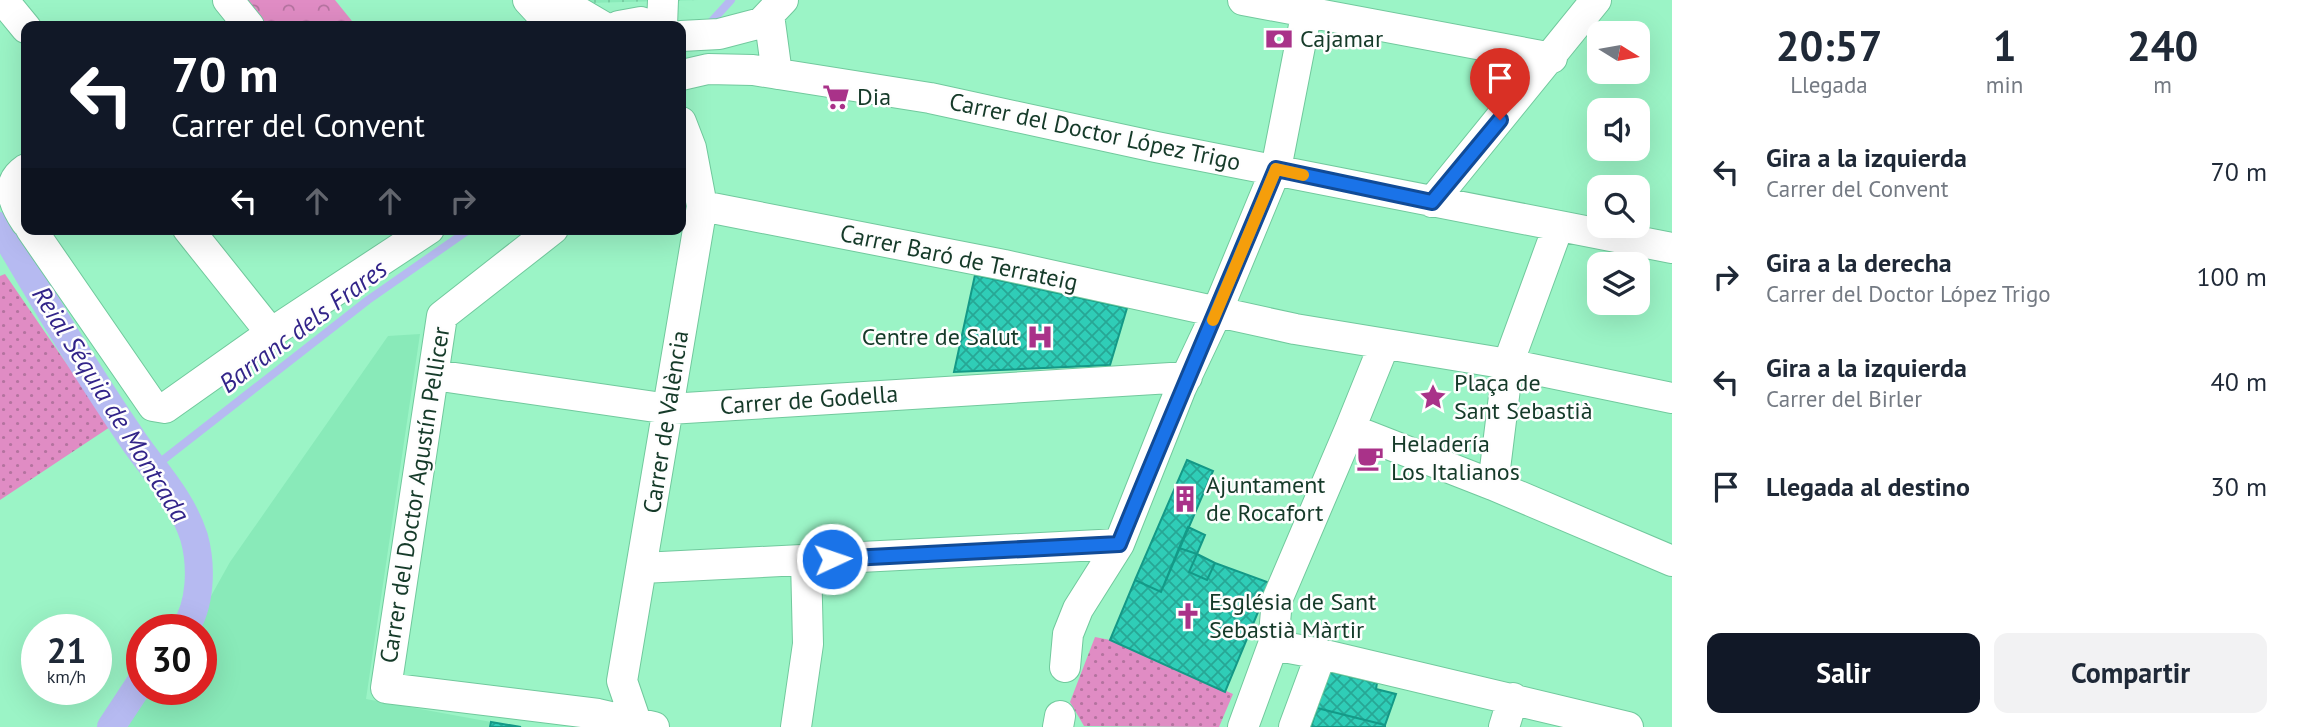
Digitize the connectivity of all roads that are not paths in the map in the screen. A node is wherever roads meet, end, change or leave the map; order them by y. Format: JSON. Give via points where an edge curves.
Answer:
{"nodes":[{"id":1,"x":3,"y":0,"type":"edge"},
{"id":2,"x":528,"y":0,"type":"edge"},
{"id":3,"x":558,"y":0,"type":"edge"},
{"id":4,"x":663,"y":0,"type":"edge"},
{"id":5,"x":1243,"y":0,"type":"edge"},
{"id":6,"x":1596,"y":0,"type":"edge"},
{"id":7,"x":1308,"y":6,"type":"edge"},
{"id":8,"x":776,"y":7,"type":"edge"},
{"id":9,"x":547,"y":21,"type":"edge"},
{"id":10,"x":626,"y":21,"type":"edge"},
{"id":11,"x":662,"y":21,"type":"edge"},
{"id":12,"x":21,"y":22,"type":"edge"},
{"id":13,"x":686,"y":36,"type":"edge"},
{"id":14,"x":1552,"y":58,"type":"junction"},
{"id":15,"x":777,"y":74,"type":"junction"},
{"id":16,"x":686,"y":76,"type":"edge"},
{"id":17,"x":686,"y":135,"type":"edge"},
{"id":18,"x":1276,"y":169,"type":"junction"},
{"id":19,"x":21,"y":175,"type":"edge"},
{"id":20,"x":1432,"y":202,"type":"junction"},
{"id":21,"x":702,"y":206,"type":"junction"},
{"id":22,"x":21,"y":214,"type":"edge"},
{"id":23,"x":1558,"y":227,"type":"junction"},
{"id":24,"x":35,"y":235,"type":"edge"},
{"id":25,"x":193,"y":235,"type":"edge"},
{"id":26,"x":415,"y":235,"type":"edge"},
{"id":27,"x":545,"y":235,"type":"edge"},
{"id":28,"x":1672,"y":248,"type":"edge"},
{"id":29,"x":1216,"y":314,"type":"junction"},
{"id":30,"x":271,"y":333,"type":"junction"},
{"id":31,"x":1384,"y":345,"type":"junction"},
{"id":32,"x":1508,"y":364,"type":"junction"},
{"id":33,"x":433,"y":375,"type":"junction"},
{"id":34,"x":1187,"y":377,"type":"junction"},
{"id":35,"x":1672,"y":398,"type":"edge"},
{"id":36,"x":669,"y":409,"type":"junction"},
{"id":37,"x":1350,"y":429,"type":"junction"},
{"id":38,"x":1493,"y":485,"type":"junction"},
{"id":39,"x":1119,"y":544,"type":"junction"},
{"id":40,"x":806,"y":560,"type":"junction"},
{"id":41,"x":1672,"y":561,"type":"edge"},
{"id":42,"x":642,"y":568,"type":"junction"},
{"id":43,"x":1273,"y":645,"type":"junction"},
{"id":44,"x":1321,"y":654,"type":"junction"},
{"id":45,"x":1065,"y":667,"type":"dead end"},
{"id":46,"x":1513,"y":698,"type":"junction"},
{"id":47,"x":645,"y":725,"type":"edge"},
{"id":48,"x":796,"y":727,"type":"edge"},
{"id":49,"x":1243,"y":727,"type":"edge"},
{"id":50,"x":1294,"y":727,"type":"edge"},
{"id":51,"x":1504,"y":727,"type":"edge"},
{"id":52,"x":1628,"y":727,"type":"edge"}],
"edges":[{"from":1,"to":12,"type":"street"},
{"from":2,"to":9,"type":"street"},
{"from":3,"to":10,"type":"street"},
{"from":4,"to":11,"type":"street"},
{"from":5,"to":7,"type":"street"},
{"from":6,"to":14,"type":"street"},
{"from":7,"to":14,"type":"street"},
{"from":7,"to":18,"type":"street"},
{"from":8,"to":13,"type":"street","via":[[761,23],[719,34]]},
{"from":8,"to":15,"type":"street"},
{"from":14,"to":20,"type":"street"},
{"from":15,"to":16,"type":"street","name":"Carrer del Doctor López Trigo","via":[[708,69]]},
{"from":15,"to":18,"type":"street","name":"Carrer del Doctor López Trigo","via":[[930,98]]},
{"from":17,"to":21,"type":"street","name":"Carrer de València"},
{"from":18,"to":20,"type":"street","name":"Carrer del Doctor López Trigo"},
{"from":18,"to":29,"type":"street"},
{"from":19,"to":22,"type":"street","via":[[12,189]]},
{"from":20,"to":23,"type":"street","name":"Carrer del Doctor López Trigo"},
{"from":21,"to":29,"type":"street","name":"Carrer Baró de Terrateig","via":[[1004,265]]},
{"from":21,"to":36,"type":"street","name":"Carrer de València"},
{"from":23,"to":28,"type":"street","name":"Carrer del Doctor López Trigo"},
{"from":23,"to":32,"type":"street"},
{"from":24,"to":30,"type":"street","via":[[153,406],[165,408]]},
{"from":25,"to":30,"type":"street"},
{"from":26,"to":30,"type":"street"},
{"from":27,"to":33,"type":"street","name":"Carrer del Doctor Agustín Pellicer","via":[[442,316]]},
{"from":29,"to":31,"type":"street","name":"Carrer Baró de Terrateig"},
{"from":29,"to":34,"type":"street"},
{"from":31,"to":32,"type":"street"},
{"from":31,"to":37,"type":"street"},
{"from":32,"to":35,"type":"street"},
{"from":32,"to":38,"type":"street"},
{"from":33,"to":36,"type":"street","name":"Carrer de Godella"},
{"from":33,"to":47,"type":"street","name":"Carrer del Doctor Agustín Pellicer","via":[[386,688],[598,714]]},
{"from":34,"to":36,"type":"street","name":"Carrer de Godella"},
{"from":34,"to":39,"type":"street"},
{"from":36,"to":42,"type":"street","name":"Carrer de València"},
{"from":37,"to":38,"type":"street"},
{"from":37,"to":43,"type":"street","via":[[1277,600]]},
{"from":38,"to":41,"type":"street"},
{"from":39,"to":40,"type":"street"},
{"from":39,"to":45,"type":"street","via":[[1078,609],[1068,634]]},
{"from":40,"to":42,"type":"street"},
{"from":40,"to":48,"type":"street","via":[[808,644]]},
{"from":42,"to":47,"type":"street","name":"Carrer de València","via":[[622,681]]},
{"from":43,"to":44,"type":"street"},
{"from":43,"to":49,"type":"street"},
{"from":44,"to":46,"type":"street"},
{"from":44,"to":50,"type":"street"},
{"from":46,"to":51,"type":"street"},
{"from":46,"to":52,"type":"street"}]}
